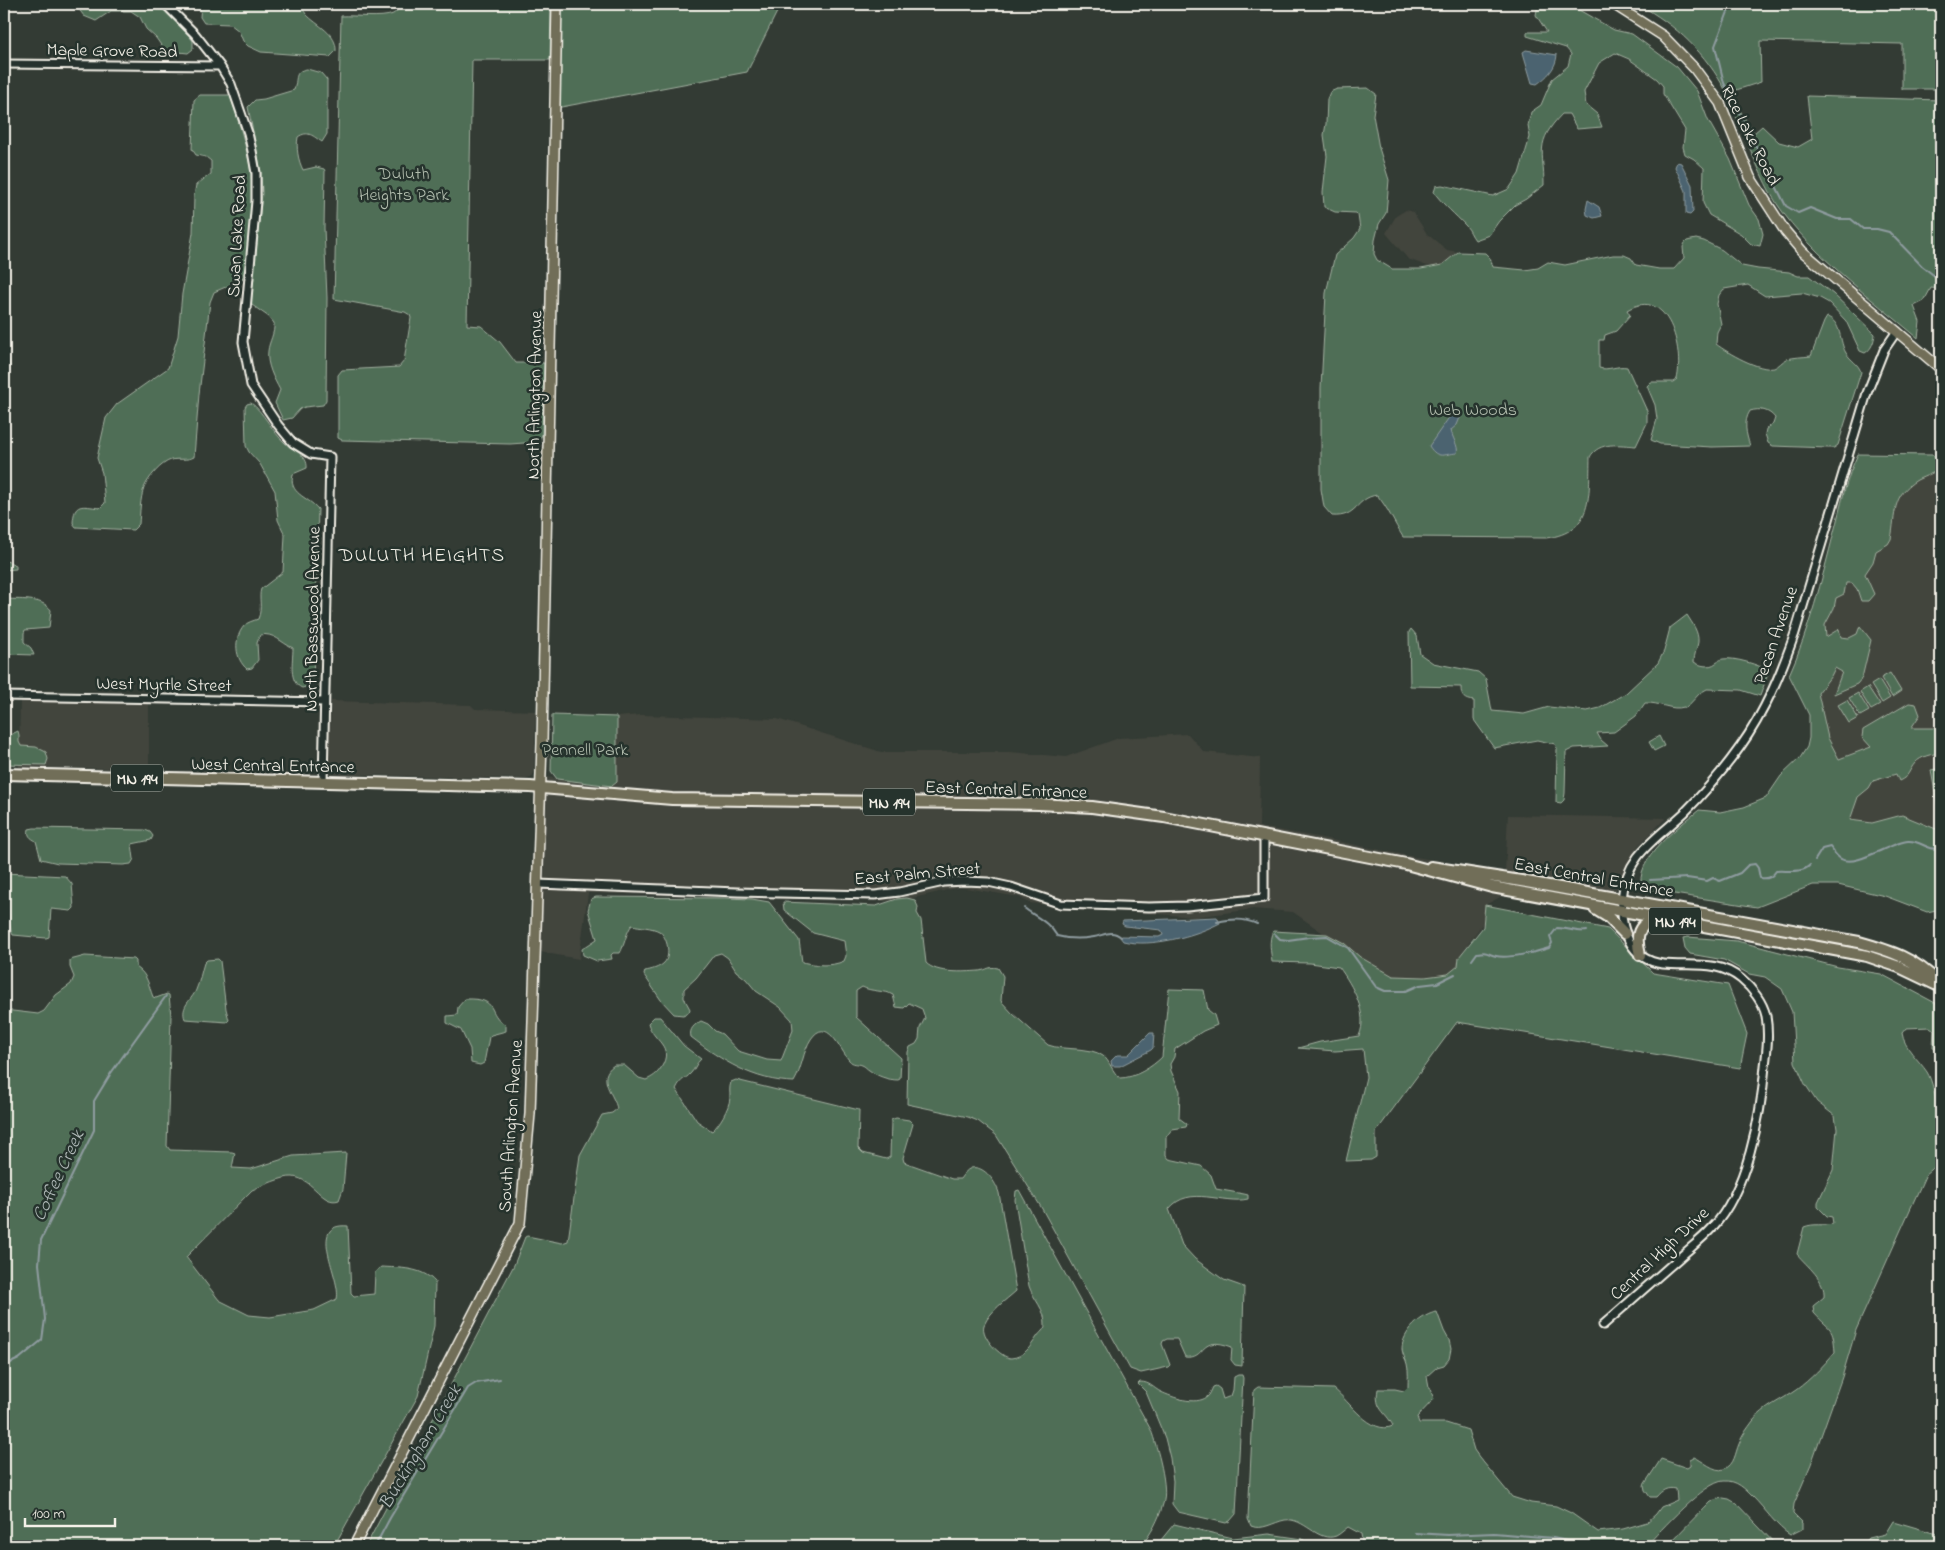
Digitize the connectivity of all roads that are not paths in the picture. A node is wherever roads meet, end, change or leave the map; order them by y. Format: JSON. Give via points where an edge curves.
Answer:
{"nodes":[{"id":1,"x":166,"y":4,"type":"edge"},
{"id":2,"x":557,"y":4,"type":"edge"},
{"id":3,"x":1613,"y":4,"type":"edge"},
{"id":4,"x":4,"y":64,"type":"edge"},
{"id":5,"x":220,"y":66,"type":"junction"},
{"id":6,"x":1897,"y":332,"type":"junction"},
{"id":7,"x":1941,"y":369,"type":"edge"},
{"id":8,"x":330,"y":457,"type":"joint"},
{"id":9,"x":4,"y":696,"type":"edge"},
{"id":10,"x":324,"y":702,"type":"junction"},
{"id":11,"x":4,"y":774,"type":"edge"},
{"id":12,"x":323,"y":782,"type":"junction"},
{"id":13,"x":540,"y":788,"type":"junction"},
{"id":14,"x":1264,"y":836,"type":"junction"},
{"id":15,"x":1406,"y":864,"type":"junction"},
{"id":16,"x":538,"y":884,"type":"junction"},
{"id":17,"x":1622,"y":899,"type":"junction"},
{"id":18,"x":1588,"y":905,"type":"junction"},
{"id":19,"x":1622,"y":912,"type":"junction"},
{"id":20,"x":1660,"y":918,"type":"junction"},
{"id":21,"x":1625,"y":934,"type":"junction"},
{"id":22,"x":1640,"y":955,"type":"junction"},
{"id":23,"x":1941,"y":986,"type":"edge"},
{"id":24,"x":1603,"y":1325,"type":"dead end"},
{"id":25,"x":354,"y":1546,"type":"edge"}],
"edges":[{"from":1,"to":5,"type":"street","name":"Swan Lake Road"},
{"from":2,"to":13,"type":"main road","name":"North Arlington Avenue"},
{"from":3,"to":6,"type":"main road","name":"Rice Lake Road","via":[[1663,36],[1694,68],[1720,103],[1750,176],[1785,231],[1802,251]]},
{"from":4,"to":5,"type":"street","name":"Maple Grove Road"},
{"from":5,"to":8,"type":"street","name":"Swan Lake Road","via":[[236,95],[256,173],[244,342],[251,385],[294,443],[311,454]]},
{"from":6,"to":7,"type":"main road","name":"Rice Lake Road"},
{"from":6,"to":17,"type":"street","name":"Pecan Avenue","via":[[1884,350],[1872,378],[1795,633],[1773,690],[1740,748],[1717,777],[1632,862]]},
{"from":8,"to":10,"type":"street","name":"North Basswood Avenue"},
{"from":9,"to":10,"type":"street","name":"West Myrtle Street"},
{"from":10,"to":12,"type":"street","name":"North Basswood Avenue"},
{"from":11,"to":12,"type":"highway","name":"West Central Entrance","number":"MN 194"},
{"from":12,"to":13,"type":"highway","name":"West Central Entrance","number":"MN 194"},
{"from":13,"to":14,"type":"highway","name":"East Central Entrance","number":"MN 194","via":[[665,799],[1061,805],[1136,813]]},
{"from":13,"to":16,"type":"main road","name":"South Arlington Avenue"},
{"from":14,"to":15,"type":"highway","name":"East Central Entrance","number":"MN 194"},
{"from":14,"to":16,"type":"street","name":"East Palm Street","via":[[1264,898],[1187,906],[1061,904],[1012,887],[981,881],[944,882],[874,895]]},
{"from":15,"to":17,"type":"highway","name":"East Central Entrance","number":"MN 194","via":[[1448,868]]},
{"from":15,"to":18,"type":"highway","name":"East Central Entrance","number":"MN 194","via":[[1480,885]]},
{"from":16,"to":25,"type":"main road","name":"South Arlington Avenue","via":[[530,1114],[520,1223]]},
{"from":17,"to":19,"type":"street","name":"Pecan Avenue"},
{"from":17,"to":23,"type":"highway","name":"East Central Entrance","number":"MN 194","via":[[1872,946],[1918,964]]},
{"from":18,"to":19,"type":"highway","name":"East Central Entrance","number":"MN 194"},
{"from":18,"to":21,"type":"highway","via":[[1608,917]]},
{"from":19,"to":20,"type":"highway","name":"East Central Entrance","number":"MN 194"},
{"from":19,"to":21,"type":"street"},
{"from":20,"to":22,"type":"highway","via":[[1640,930],[1637,940]]},
{"from":20,"to":23,"type":"highway","name":"East Central Entrance","number":"MN 194","via":[[1867,956]]},
{"from":21,"to":22,"type":"street"},
{"from":22,"to":24,"type":"street","name":"Central High Drive","via":[[1659,964],[1706,964],[1722,968],[1748,985],[1766,1015],[1768,1037],[1763,1093],[1747,1164],[1728,1208],[1713,1228]]}]}
